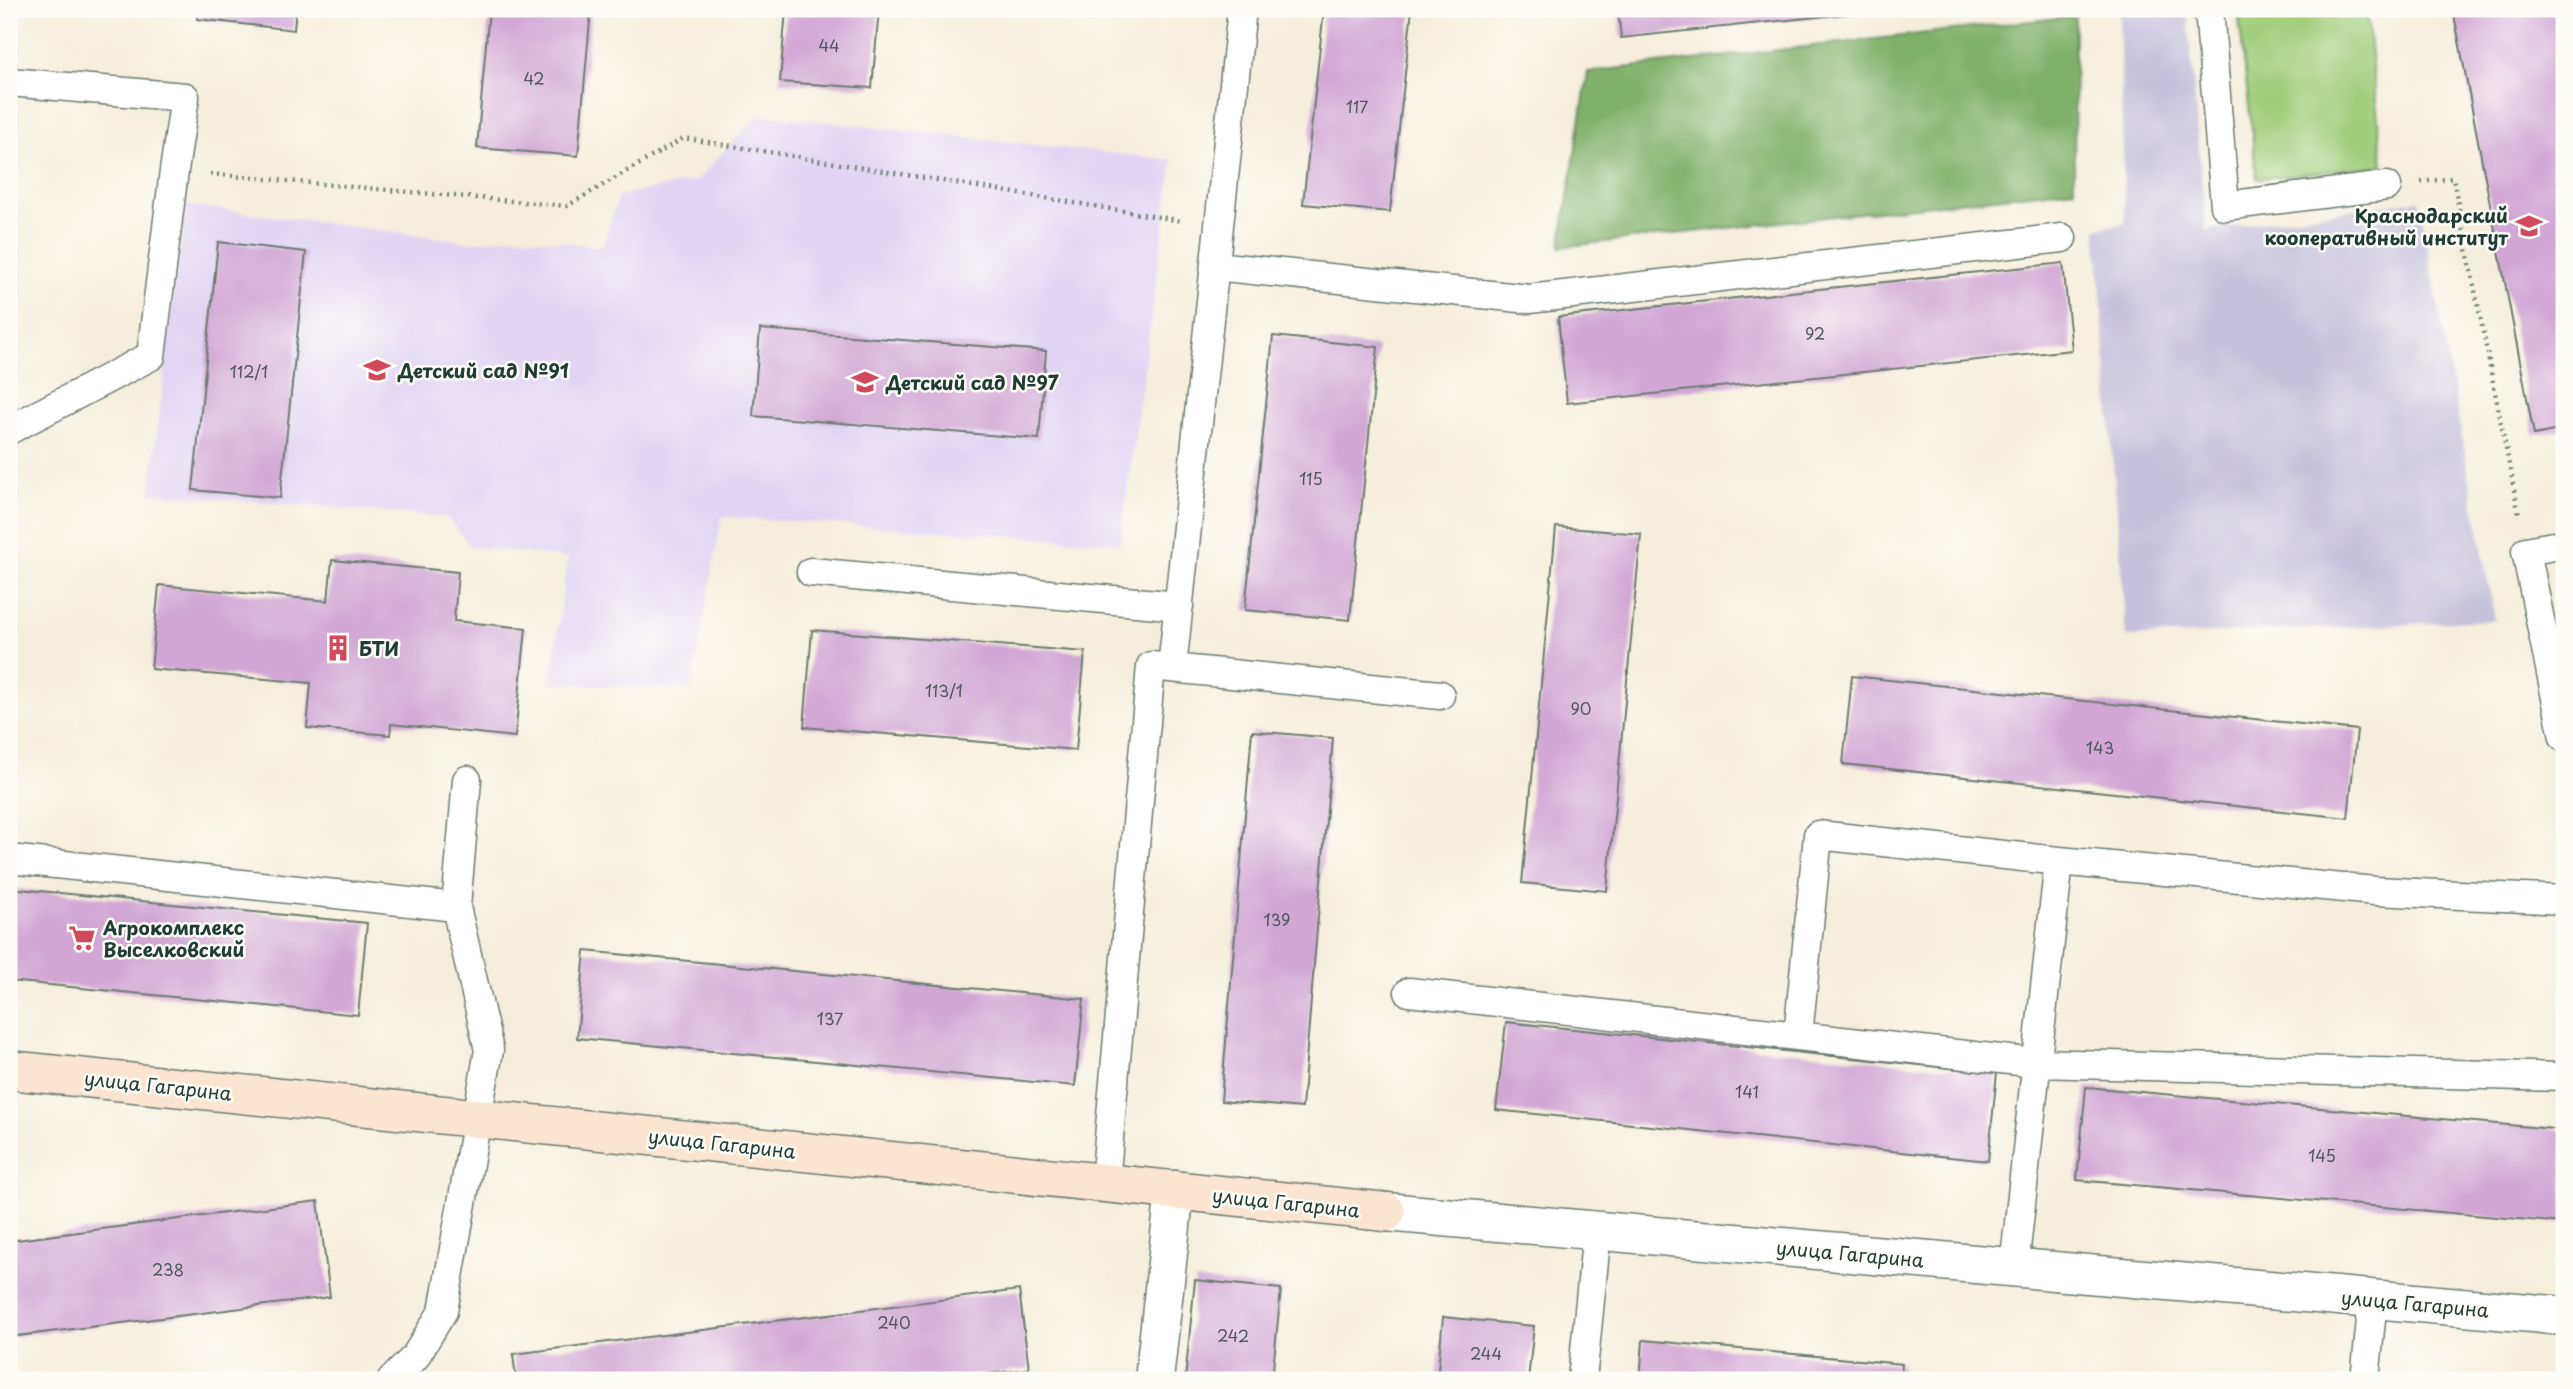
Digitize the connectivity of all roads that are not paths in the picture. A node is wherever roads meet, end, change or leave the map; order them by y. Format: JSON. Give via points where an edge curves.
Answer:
{"nodes":[{"id":1,"x":1242,"y":9,"type":"edge"},
{"id":2,"x":2209,"y":9,"type":"edge"},
{"id":3,"x":9,"y":82,"type":"edge"},
{"id":4,"x":2387,"y":186,"type":"road end"},
{"id":5,"x":2062,"y":238,"type":"dead end"},
{"id":6,"x":1215,"y":266,"type":"junction"},
{"id":7,"x":9,"y":430,"type":"edge"},
{"id":8,"x":2564,"y":544,"type":"edge"},
{"id":9,"x":811,"y":572,"type":"dead end"},
{"id":10,"x":1179,"y":606,"type":"junction"},
{"id":11,"x":1172,"y":668,"type":"junction"},
{"id":12,"x":1440,"y":695,"type":"dead end"},
{"id":13,"x":2564,"y":737,"type":"edge"},
{"id":14,"x":467,"y":779,"type":"dead end"},
{"id":15,"x":9,"y":859,"type":"edge"},
{"id":16,"x":2059,"y":862,"type":"junction"},
{"id":17,"x":2564,"y":900,"type":"edge"},
{"id":18,"x":456,"y":907,"type":"junction"},
{"id":19,"x":1409,"y":992,"type":"dead end"},
{"id":20,"x":1798,"y":1036,"type":"junction"},
{"id":21,"x":2036,"y":1062,"type":"junction"},
{"id":22,"x":9,"y":1070,"type":"edge"},
{"id":23,"x":2564,"y":1077,"type":"edge"},
{"id":24,"x":477,"y":1117,"type":"junction"},
{"id":25,"x":1105,"y":1183,"type":"junction"},
{"id":26,"x":1175,"y":1190,"type":"junction"},
{"id":27,"x":1597,"y":1231,"type":"junction"},
{"id":28,"x":2014,"y":1267,"type":"junction"},
{"id":29,"x":2373,"y":1299,"type":"junction"},
{"id":30,"x":2564,"y":1316,"type":"edge"},
{"id":31,"x":418,"y":1369,"type":"edge"},
{"id":32,"x":392,"y":1380,"type":"edge"},
{"id":33,"x":1154,"y":1380,"type":"edge"},
{"id":34,"x":1581,"y":1380,"type":"edge"},
{"id":35,"x":2365,"y":1380,"type":"edge"}],
"edges":[{"from":1,"to":6,"type":"lane"},
{"from":2,"to":4,"type":"lane","via":[[2225,206]]},
{"from":3,"to":7,"type":"lane","via":[[186,97],[151,356]]},
{"from":5,"to":6,"type":"lane","via":[[1529,299]]},
{"from":6,"to":10,"type":"lane"},
{"from":8,"to":13,"type":"lane","via":[[2526,551]]},
{"from":9,"to":10,"type":"lane"},
{"from":10,"to":11,"type":"lane"},
{"from":11,"to":12,"type":"lane"},
{"from":11,"to":25,"type":"lane","via":[[1151,666]]},
{"from":14,"to":18,"type":"lane"},
{"from":15,"to":18,"type":"lane"},
{"from":16,"to":17,"type":"lane","via":[[2375,891]]},
{"from":16,"to":20,"type":"lane","via":[[1818,835]]},
{"from":16,"to":21,"type":"lane"},
{"from":18,"to":24,"type":"lane","via":[[489,1050]]},
{"from":19,"to":20,"type":"lane"},
{"from":20,"to":21,"type":"lane"},
{"from":21,"to":23,"type":"lane"},
{"from":21,"to":28,"type":"lane"},
{"from":22,"to":24,"type":"street","name":"улица Гагарина"},
{"from":24,"to":25,"type":"street","name":"улица Гагарина"},
{"from":24,"to":31,"type":"lane","via":[[443,1311]]},
{"from":25,"to":26,"type":"street","name":"улица Гагарина"},
{"from":26,"to":27,"type":"street","name":"улица Гагарина"},
{"from":26,"to":33,"type":"street"},
{"from":27,"to":28,"type":"street","name":"улица Гагарина"},
{"from":27,"to":34,"type":"lane"},
{"from":28,"to":29,"type":"street","name":"улица Гагарина"},
{"from":29,"to":30,"type":"street","name":"улица Гагарина"},
{"from":29,"to":35,"type":"lane"},
{"from":31,"to":32,"type":"lane"}]}
